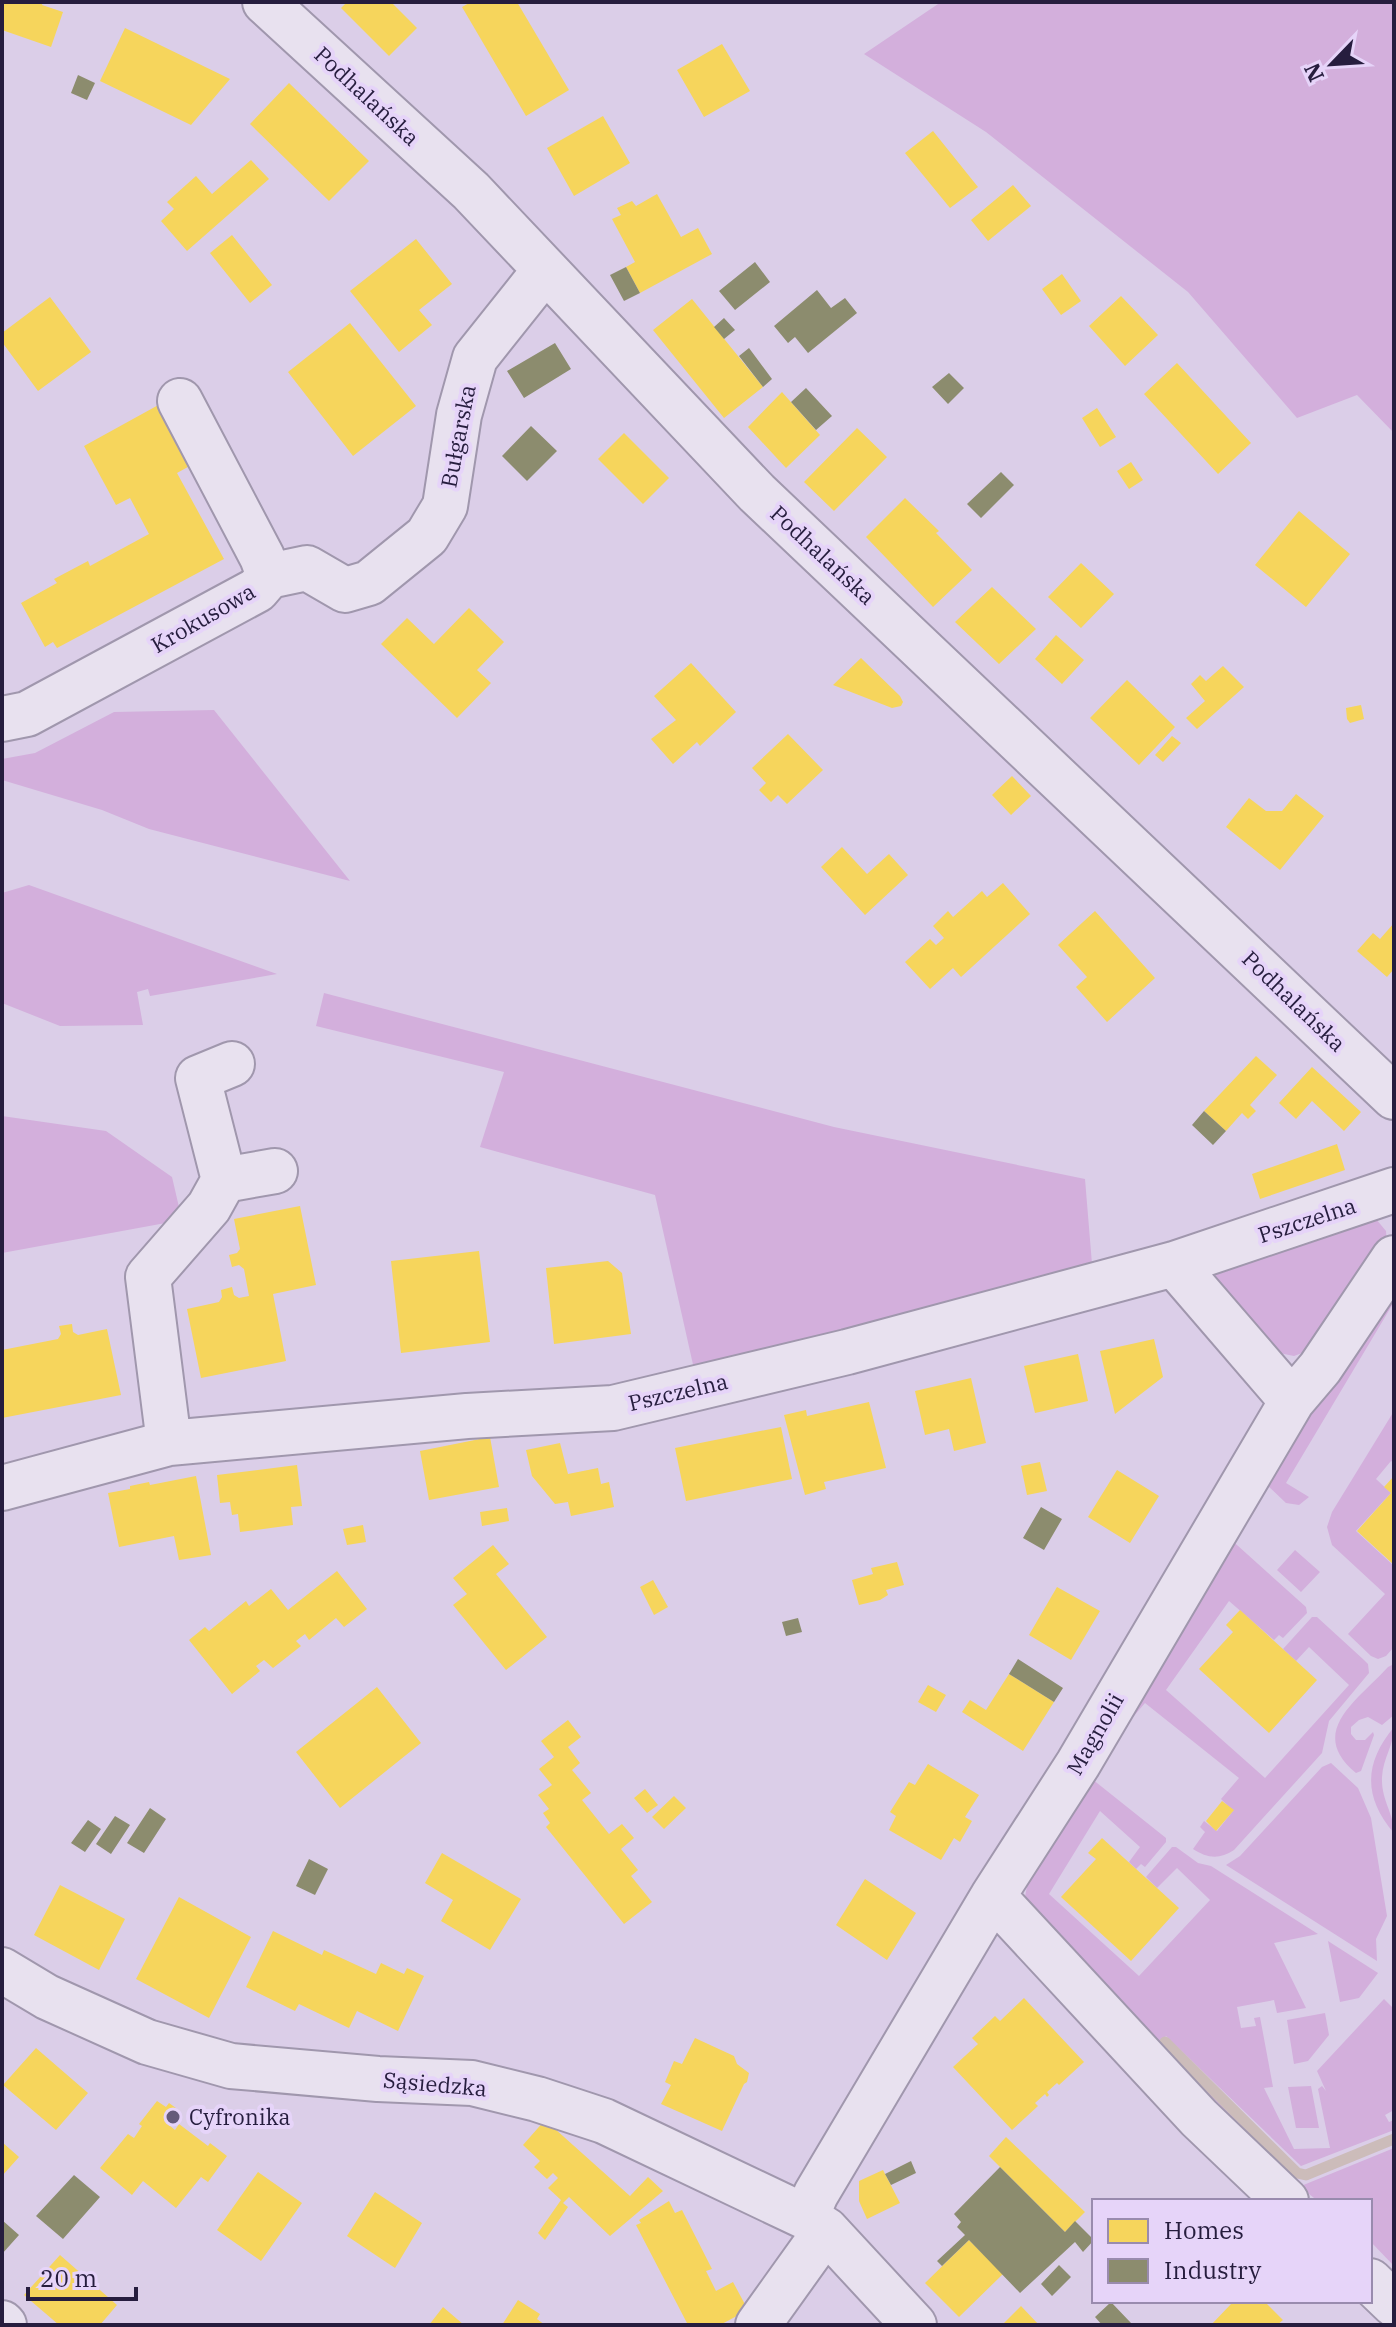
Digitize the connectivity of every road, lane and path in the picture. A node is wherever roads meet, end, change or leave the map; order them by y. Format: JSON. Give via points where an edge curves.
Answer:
{"nodes":[{"id":1,"x":265,"y":2,"type":"edge"},
{"id":2,"x":545,"y":270,"type":"junction"},
{"id":3,"x":180,"y":401,"type":"dead end"},
{"id":4,"x":269,"y":576,"type":"junction"},
{"id":5,"x":2,"y":719,"type":"edge"},
{"id":6,"x":232,"y":1064,"type":"dead end"},
{"id":7,"x":1394,"y":1097,"type":"edge"},
{"id":8,"x":275,"y":1171,"type":"dead end"},
{"id":9,"x":224,"y":1180,"type":"junction"},
{"id":10,"x":1394,"y":1190,"type":"edge"},
{"id":11,"x":1394,"y":1258,"type":"edge"},
{"id":12,"x":1174,"y":1264,"type":"junction"},
{"id":13,"x":1292,"y":1401,"type":"junction"},
{"id":14,"x":169,"y":1443,"type":"junction"},
{"id":15,"x":2,"y":1488,"type":"edge"},
{"id":16,"x":993,"y":1896,"type":"junction"},
{"id":17,"x":2,"y":1970,"type":"edge"},
{"id":18,"x":1284,"y":2199,"type":"edge"},
{"id":19,"x":816,"y":2223,"type":"junction"},
{"id":20,"x":1372,"y":2283,"type":"edge"},
{"id":21,"x":1394,"y":2304,"type":"edge"},
{"id":22,"x":758,"y":2325,"type":"edge"},
{"id":23,"x":914,"y":2325,"type":"edge"}],
"edges":[{"from":1,"to":2,"type":"street","name":"Podhalańska","via":[[471,191]]},
{"from":2,"to":4,"type":"street","name":"Bułgarska","via":[[475,358],[459,415],[445,506],[427,536],[369,583],[345,590],[307,568]]},
{"from":2,"to":7,"type":"street","name":"Podhalańska","via":[[757,493]]},
{"from":3,"to":4,"type":"street","name":"Krokusowa"},
{"from":4,"to":5,"type":"street","name":"Krokusowa","via":[[257,590],[41,707]]},
{"from":6,"to":9,"type":"street","via":[[198,1078]]},
{"from":8,"to":9,"type":"street"},
{"from":9,"to":14,"type":"street","via":[[209,1207],[148,1277]]},
{"from":10,"to":12,"type":"street","name":"Pszczelna"},
{"from":11,"to":13,"type":"street","name":"Magnolii"},
{"from":12,"to":13,"type":"street"},
{"from":12,"to":14,"type":"street","name":"Pszczelna","via":[[613,1408]]},
{"from":13,"to":16,"type":"street","name":"Magnolii","via":[[1078,1764]]},
{"from":14,"to":15,"type":"street","name":"Pszczelna"},
{"from":16,"to":18,"type":"street","via":[[1199,2118]]},
{"from":16,"to":19,"type":"street","name":"Magnolii","via":[[816,2194]]},
{"from":17,"to":19,"type":"street","name":"Sąsiedzka","via":[[47,1997],[147,2042],[231,2066],[472,2083],[537,2099],[604,2121]]},
{"from":19,"to":22,"type":"street","name":"Magnolii"},
{"from":19,"to":23,"type":"street","name":"Sąsiedzka"},
{"from":20,"to":21,"type":"street"}]}
